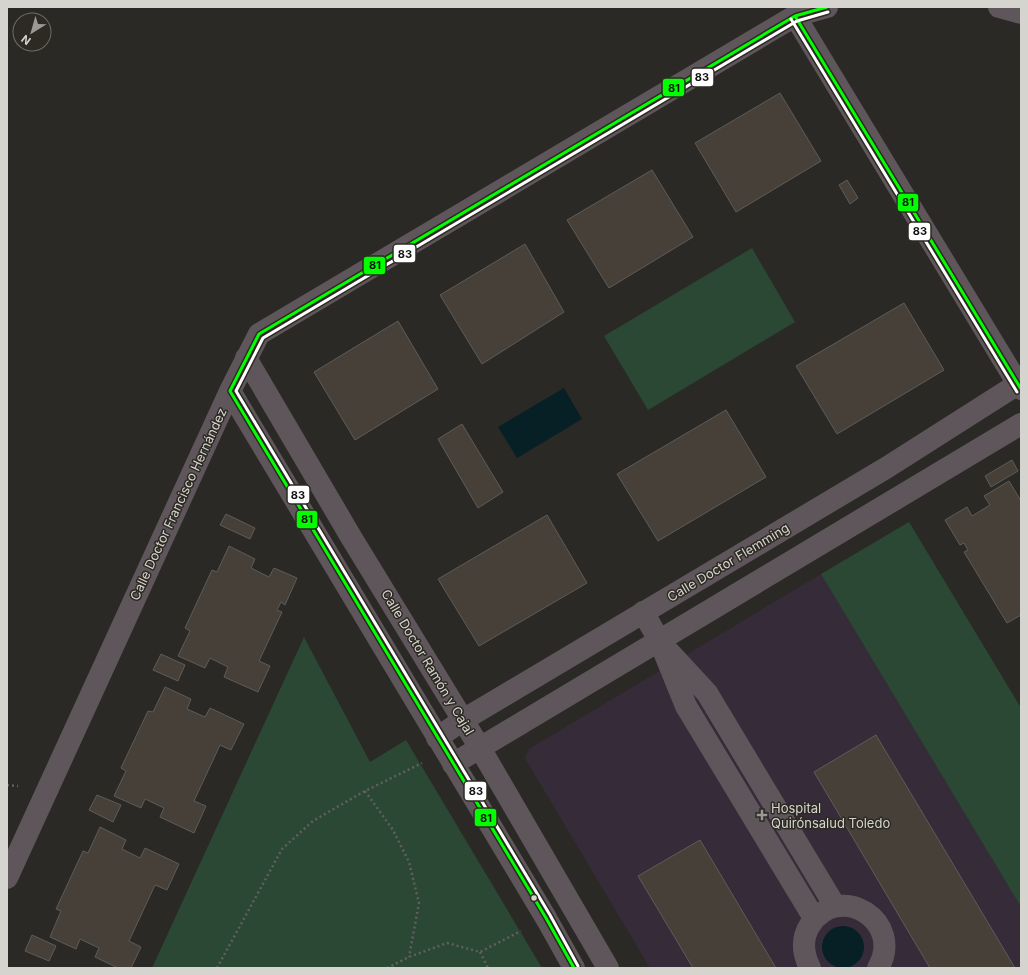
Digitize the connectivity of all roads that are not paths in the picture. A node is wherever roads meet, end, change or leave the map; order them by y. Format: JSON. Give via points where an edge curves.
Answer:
{"nodes":[{"id":1,"x":827,"y":7,"type":"edge"},
{"id":2,"x":999,"y":7,"type":"edge"},
{"id":3,"x":1021,"y":13,"type":"edge"},
{"id":4,"x":795,"y":16,"type":"junction"},
{"id":5,"x":246,"y":358,"type":"junction"},
{"id":6,"x":1019,"y":386,"type":"edge"},
{"id":7,"x":230,"y":391,"type":"junction"},
{"id":8,"x":1021,"y":424,"type":"edge"},
{"id":9,"x":643,"y":612,"type":"junction"},
{"id":10,"x":660,"y":642,"type":"junction"},
{"id":11,"x":463,"y":720,"type":"junction"},
{"id":12,"x":480,"y":748,"type":"junction"},
{"id":13,"x":445,"y":751,"type":"junction"},
{"id":14,"x":7,"y":878,"type":"edge"},
{"id":15,"x":835,"y":906,"type":"junction"},
{"id":16,"x":814,"y":918,"type":"junction"},
{"id":17,"x":574,"y":968,"type":"edge"},
{"id":18,"x":608,"y":968,"type":"edge"},
{"id":19,"x":810,"y":968,"type":"edge"},
{"id":20,"x":878,"y":968,"type":"edge"}],
"edges":[{"from":1,"to":4,"type":"street","name":"Calle Doctor Francisco Hernández"},
{"from":2,"to":3,"type":"street"},
{"from":4,"to":5,"type":"street","name":"Calle Doctor Francisco Hernández","via":[[259,334]]},
{"from":4,"to":6,"type":"street"},
{"from":5,"to":7,"type":"street","name":"Calle Doctor Francisco Hernández"},
{"from":5,"to":11,"type":"street","name":"Calle Doctor Ramón y Cajal"},
{"from":6,"to":9,"type":"street","name":"Calle Doctor Flemming"},
{"from":7,"to":13,"type":"street"},
{"from":7,"to":14,"type":"street","name":"Calle Doctor Francisco Hernández"},
{"from":8,"to":10,"type":"street"},
{"from":9,"to":10,"type":"street"},
{"from":9,"to":11,"type":"street","name":"Calle Doctor Flemming"},
{"from":10,"to":12,"type":"street"},
{"from":10,"to":15,"type":"street","via":[[707,693]]},
{"from":10,"to":16,"type":"street","via":[[686,706]]},
{"from":11,"to":12,"type":"street","name":"Calle Doctor Ramón y Cajal"},
{"from":11,"to":13,"type":"street","name":"Calle Doctor Flemming"},
{"from":12,"to":13,"type":"street"},
{"from":12,"to":18,"type":"street","name":"Calle Doctor Ramón y Cajal"},
{"from":13,"to":17,"type":"street"},
{"from":15,"to":16,"type":"street"},
{"from":15,"to":20,"type":"street","via":[[850,906],[863,910],[875,919],[882,932],[885,946],[883,960]]},
{"from":16,"to":19,"type":"street","via":[[806,930],[803,944],[805,959]]}]}
